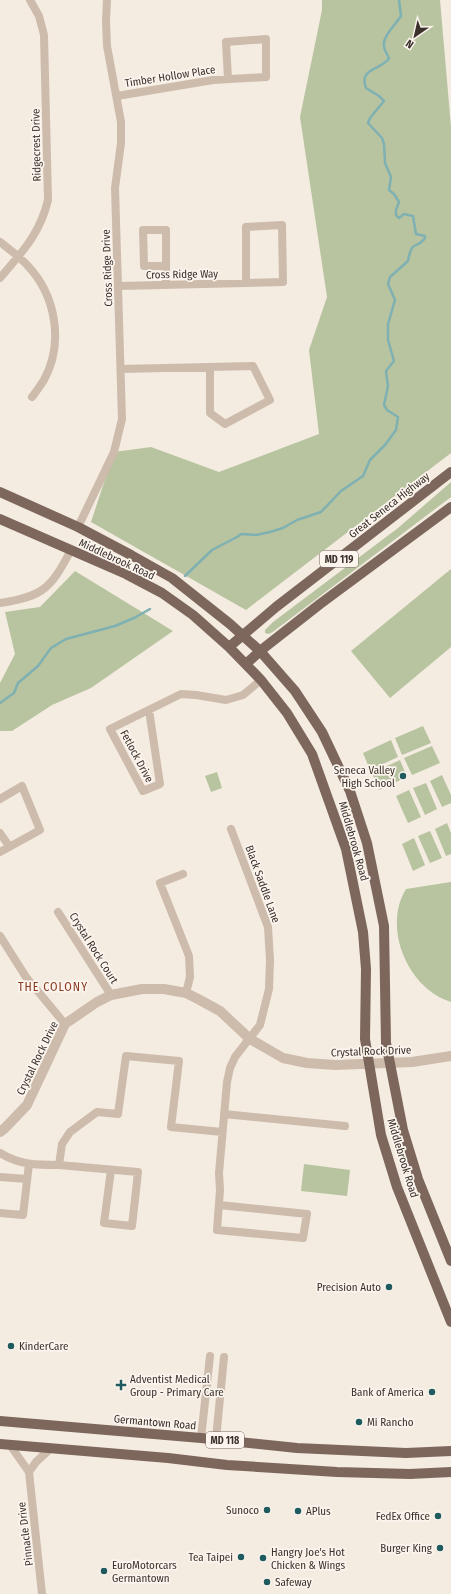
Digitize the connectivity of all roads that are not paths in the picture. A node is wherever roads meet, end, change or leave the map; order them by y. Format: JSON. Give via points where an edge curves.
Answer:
{"nodes":[{"id":1,"x":30,"y":0,"type":"edge"},
{"id":2,"x":107,"y":0,"type":"edge"},
{"id":3,"x":228,"y":79,"type":"junction"},
{"id":4,"x":117,"y":96,"type":"junction"},
{"id":5,"x":0,"y":242,"type":"edge"},
{"id":6,"x":18,"y":257,"type":"junction"},
{"id":7,"x":166,"y":266,"type":"junction"},
{"id":8,"x":0,"y":278,"type":"edge"},
{"id":9,"x":246,"y":283,"type":"junction"},
{"id":10,"x":166,"y":285,"type":"junction"},
{"id":11,"x":119,"y":286,"type":"junction"},
{"id":12,"x":210,"y":367,"type":"junction"},
{"id":13,"x":121,"y":369,"type":"junction"},
{"id":14,"x":32,"y":398,"type":"dead end"},
{"id":15,"x":451,"y":472,"type":"edge"},
{"id":16,"x":0,"y":492,"type":"edge"},
{"id":17,"x":451,"y":507,"type":"edge"},
{"id":18,"x":0,"y":519,"type":"edge"},
{"id":19,"x":78,"y":528,"type":"junction"},
{"id":20,"x":71,"y":550,"type":"junction"},
{"id":21,"x":0,"y":603,"type":"edge"},
{"id":22,"x":242,"y":634,"type":"junction"},
{"id":23,"x":229,"y":647,"type":"junction"},
{"id":24,"x":260,"y":651,"type":"junction"},
{"id":25,"x":246,"y":664,"type":"junction"},
{"id":26,"x":261,"y":680,"type":"junction"},
{"id":27,"x":149,"y":710,"type":"junction"},
{"id":28,"x":0,"y":799,"type":"edge"},
{"id":29,"x":231,"y":829,"type":"dead end"},
{"id":30,"x":0,"y":833,"type":"edge"},
{"id":31,"x":9,"y":846,"type":"junction"},
{"id":32,"x":0,"y":852,"type":"edge"},
{"id":33,"x":183,"y":874,"type":"dead end"},
{"id":34,"x":58,"y":912,"type":"dead end"},
{"id":35,"x":0,"y":936,"type":"edge"},
{"id":36,"x":186,"y":993,"type":"junction"},
{"id":37,"x":111,"y":995,"type":"junction"},
{"id":38,"x":65,"y":1024,"type":"junction"},
{"id":39,"x":250,"y":1039,"type":"junction"},
{"id":40,"x":451,"y":1056,"type":"edge"},
{"id":41,"x":368,"y":1063,"type":"junction"},
{"id":42,"x":389,"y":1063,"type":"junction"},
{"id":43,"x":224,"y":1114,"type":"junction"},
{"id":44,"x":345,"y":1126,"type":"dead end"},
{"id":45,"x":0,"y":1132,"type":"edge"},
{"id":46,"x":222,"y":1132,"type":"junction"},
{"id":47,"x":0,"y":1153,"type":"edge"},
{"id":48,"x":28,"y":1164,"type":"junction"},
{"id":49,"x":58,"y":1166,"type":"junction"},
{"id":50,"x":111,"y":1170,"type":"junction"},
{"id":51,"x":0,"y":1177,"type":"edge"},
{"id":52,"x":27,"y":1179,"type":"junction"},
{"id":53,"x":219,"y":1205,"type":"junction"},
{"id":54,"x":0,"y":1213,"type":"edge"},
{"id":55,"x":451,"y":1261,"type":"edge"},
{"id":56,"x":447,"y":1303,"type":"edge"},
{"id":57,"x":451,"y":1322,"type":"edge"},
{"id":58,"x":210,"y":1356,"type":"dead end"},
{"id":59,"x":224,"y":1358,"type":"dead end"},
{"id":60,"x":0,"y":1421,"type":"edge"},
{"id":61,"x":201,"y":1438,"type":"junction"},
{"id":62,"x":216,"y":1439,"type":"junction"},
{"id":63,"x":5,"y":1445,"type":"edge"},
{"id":64,"x":50,"y":1449,"type":"junction"},
{"id":65,"x":451,"y":1451,"type":"edge"},
{"id":66,"x":29,"y":1472,"type":"junction"},
{"id":67,"x":451,"y":1472,"type":"edge"},
{"id":68,"x":42,"y":1594,"type":"edge"}],
"edges":[{"from":1,"to":6,"type":"street","name":"Ridgecrest Drive","via":[[39,16],[44,35],[48,200],[44,216],[34,236]]},
{"from":2,"to":4,"type":"street","name":"Cross Ridge Drive","via":[[107,46]]},
{"from":3,"to":3,"type":"street","name":"Timber Hollow Place","via":[[266,77],[266,39],[226,42]]},
{"from":3,"to":4,"type":"street","name":"Timber Hollow Place"},
{"from":4,"to":11,"type":"street","name":"Cross Ridge Drive","via":[[121,122],[115,188]]},
{"from":5,"to":6,"type":"street"},
{"from":6,"to":8,"type":"street","name":"Ridgecrest Drive"},
{"from":6,"to":14,"type":"street","via":[[29,266],[43,285],[51,304],[55,324],[51,364]]},
{"from":7,"to":7,"type":"street","via":[[166,230],[143,230],[144,266]]},
{"from":7,"to":10,"type":"street"},
{"from":9,"to":9,"type":"street","name":"Cross Ridge Way","via":[[283,282],[282,225],[246,227]]},
{"from":9,"to":10,"type":"street","name":"Cross Ridge Way"},
{"from":10,"to":11,"type":"street","name":"Cross Ridge Way"},
{"from":11,"to":13,"type":"street","name":"Cross Ridge Drive"},
{"from":12,"to":12,"type":"street","via":[[253,366],[270,400],[225,424],[210,413]]},
{"from":12,"to":13,"type":"street"},
{"from":13,"to":19,"type":"street","name":"Cross Ridge Drive","via":[[122,419],[114,452]]},
{"from":15,"to":22,"type":"main road","name":"Great Seneca Highway","number":"MD 119"},
{"from":16,"to":19,"type":"main road","name":"Middlebrook Road"},
{"from":17,"to":24,"type":"main road","number":"MD 119"},
{"from":18,"to":20,"type":"main road","name":"Middlebrook Road"},
{"from":19,"to":22,"type":"main road","name":"Middlebrook Road","via":[[172,578]]},
{"from":20,"to":21,"type":"street","via":[[59,573],[36,595]]},
{"from":20,"to":23,"type":"main road","name":"Middlebrook Road","via":[[162,593],[193,615]]},
{"from":22,"to":23,"type":"main road","name":"Great Seneca Highway","number":"MD 119"},
{"from":22,"to":24,"type":"main road","name":"Middlebrook Road"},
{"from":23,"to":25,"type":"main road","name":"Middlebrook Road"},
{"from":24,"to":25,"type":"main road","number":"MD 119"},
{"from":24,"to":42,"type":"main road","name":"Middlebrook Road","via":[[295,691],[322,732],[350,791],[367,843],[384,926],[386,1043]]},
{"from":25,"to":26,"type":"main road","name":"Middlebrook Road"},
{"from":26,"to":27,"type":"street","name":"Fetlock Drive","via":[[242,695],[226,700],[181,694]]},
{"from":26,"to":41,"type":"main road","name":"Middlebrook Road","via":[[287,713],[312,754],[346,849],[363,932],[366,969],[365,1039]]},
{"from":27,"to":27,"type":"street","name":"Fetlock Drive","via":[[110,729],[143,791],[160,784]]},
{"from":28,"to":31,"type":"street","via":[[22,786],[40,830]]},
{"from":29,"to":39,"type":"street","name":"Black Saddle Lane","via":[[268,927],[269,989],[260,1025]]},
{"from":30,"to":31,"type":"street"},
{"from":31,"to":32,"type":"street"},
{"from":33,"to":36,"type":"street","via":[[160,883],[189,956],[190,977]]},
{"from":34,"to":37,"type":"street","name":"Crystal Rock Court"},
{"from":35,"to":38,"type":"street","via":[[26,976]]},
{"from":36,"to":37,"type":"street","name":"Crystal Rock Drive","via":[[142,989]]},
{"from":36,"to":39,"type":"street","name":"Crystal Rock Drive","via":[[220,1011]]},
{"from":37,"to":38,"type":"street","name":"Crystal Rock Drive"},
{"from":38,"to":45,"type":"street","name":"Crystal Rock Drive","via":[[27,1105]]},
{"from":39,"to":41,"type":"street","name":"Crystal Rock Drive","via":[[283,1058],[307,1063]]},
{"from":39,"to":43,"type":"street","via":[[235,1057],[230,1068]]},
{"from":40,"to":42,"type":"street","name":"Crystal Rock Drive"},
{"from":41,"to":42,"type":"street","name":"Crystal Rock Drive"},
{"from":41,"to":56,"type":"main road","name":"Middlebrook Road","via":[[381,1135],[397,1187]]},
{"from":42,"to":55,"type":"main road","name":"Middlebrook Road","via":[[405,1137],[418,1179]]},
{"from":43,"to":44,"type":"street"},
{"from":43,"to":46,"type":"street"},
{"from":46,"to":49,"type":"street","via":[[171,1128],[179,1061],[126,1056],[118,1114],[97,1112],[70,1132],[62,1144]]},
{"from":46,"to":53,"type":"street"},
{"from":47,"to":48,"type":"street","via":[[11,1160]]},
{"from":48,"to":49,"type":"street"},
{"from":48,"to":52,"type":"street"},
{"from":49,"to":50,"type":"street"},
{"from":50,"to":50,"type":"street","via":[[138,1172],[132,1226],[104,1223]]},
{"from":51,"to":52,"type":"street"},
{"from":52,"to":54,"type":"street","via":[[23,1215]]},
{"from":53,"to":53,"type":"street","via":[[217,1230],[303,1238],[307,1214]]},
{"from":56,"to":57,"type":"main road","name":"Middlebrook Road"},
{"from":58,"to":61,"type":"street"},
{"from":59,"to":62,"type":"street"},
{"from":60,"to":61,"type":"main road","name":"Germantown Road","number":"MD 118"},
{"from":61,"to":62,"type":"main road","name":"Germantown Road","number":"MD 118"},
{"from":62,"to":65,"type":"main road","name":"Germantown Road","number":"MD 118","via":[[352,1451]]},
{"from":63,"to":64,"type":"main road","number":"MD 118"},
{"from":63,"to":66,"type":"street","name":"Pinnacle Drive"},
{"from":64,"to":66,"type":"street"},
{"from":64,"to":67,"type":"main road","number":"MD 118","via":[[337,1472]]},
{"from":66,"to":68,"type":"street","name":"Pinnacle Drive"}]}
